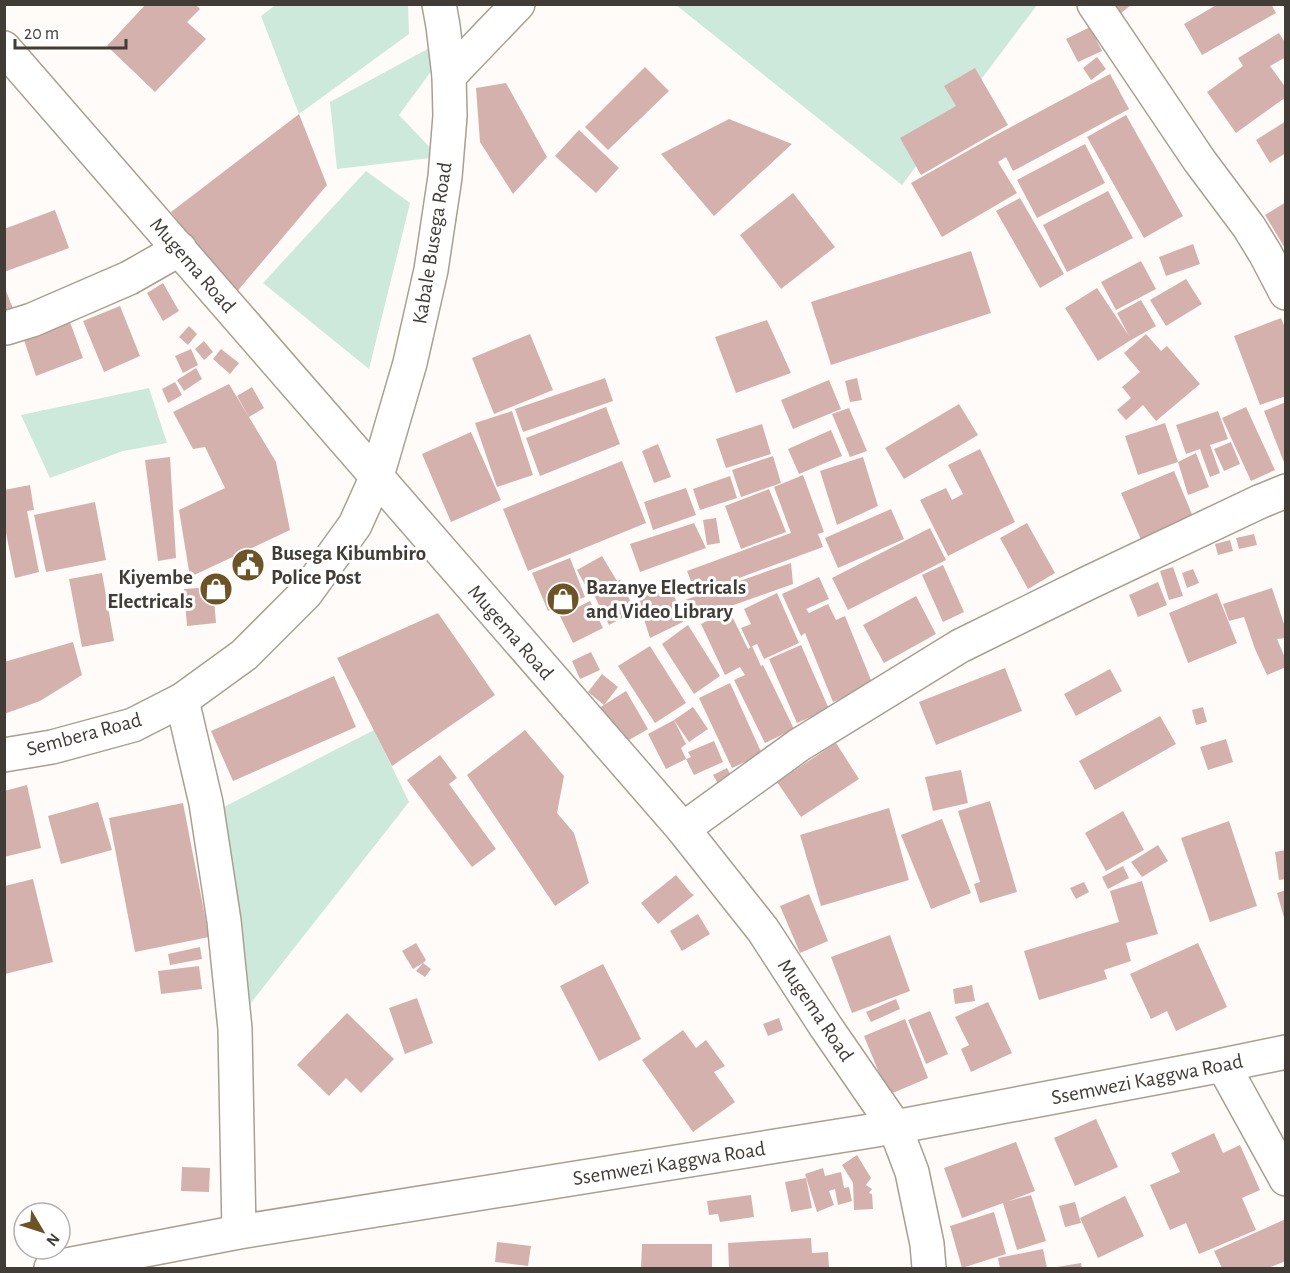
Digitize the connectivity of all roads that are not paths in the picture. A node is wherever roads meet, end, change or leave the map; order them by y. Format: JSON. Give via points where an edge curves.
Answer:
{"nodes":[{"id":1,"x":439,"y":4,"type":"edge"},
{"id":2,"x":518,"y":4,"type":"edge"},
{"id":3,"x":1094,"y":4,"type":"edge"},
{"id":4,"x":4,"y":48,"type":"edge"},
{"id":5,"x":449,"y":76,"type":"junction"},
{"id":6,"x":180,"y":249,"type":"junction"},
{"id":7,"x":1286,"y":292,"type":"edge"},
{"id":8,"x":6,"y":328,"type":"dead end"},
{"id":9,"x":377,"y":476,"type":"junction"},
{"id":10,"x":1286,"y":491,"type":"edge"},
{"id":11,"x":182,"y":700,"type":"junction"},
{"id":12,"x":4,"y":755,"type":"edge"},
{"id":13,"x":683,"y":829,"type":"junction"},
{"id":14,"x":1286,"y":1052,"type":"edge"},
{"id":15,"x":1223,"y":1065,"type":"junction"},
{"id":16,"x":895,"y":1127,"type":"junction"},
{"id":17,"x":1286,"y":1179,"type":"edge"},
{"id":18,"x":239,"y":1232,"type":"junction"},
{"id":19,"x":178,"y":1256,"type":"edge"},
{"id":20,"x":51,"y":1269,"type":"edge"},
{"id":21,"x":929,"y":1269,"type":"edge"}],
"edges":[{"from":1,"to":5,"type":"street","name":"Kabale Busega Road"},
{"from":2,"to":5,"type":"street"},
{"from":3,"to":7,"type":"street","via":[[1249,227]]},
{"from":4,"to":6,"type":"street","name":"Mugema Road"},
{"from":5,"to":9,"type":"street","name":"Kabale Busega Road","via":[[445,177],[431,270],[410,363]]},
{"from":6,"to":8,"type":"street","via":[[129,278]]},
{"from":6,"to":9,"type":"street","name":"Mugema Road"},
{"from":9,"to":11,"type":"street","name":"Sembera Road","via":[[355,525],[306,593],[244,654]]},
{"from":9,"to":13,"type":"street","name":"Mugema Road"},
{"from":10,"to":13,"type":"street","via":[[960,646],[799,745]]},
{"from":11,"to":12,"type":"street","name":"Sembera Road","via":[[133,724],[52,747]]},
{"from":11,"to":18,"type":"street","via":[[206,804],[224,921],[235,1029]]},
{"from":13,"to":16,"type":"street","name":"Mugema Road","via":[[763,930]]},
{"from":14,"to":15,"type":"street","name":"Ssemwezi Kaggwa Road"},
{"from":15,"to":16,"type":"street","name":"Ssemwezi Kaggwa Road"},
{"from":15,"to":17,"type":"street"},
{"from":16,"to":18,"type":"street","name":"Ssemwezi Kaggwa Road"},
{"from":16,"to":21,"type":"street","name":"Mugema Road","via":[[912,1172]]},
{"from":18,"to":19,"type":"street","name":"Ssemwezi Kaggwa Road"},
{"from":19,"to":20,"type":"street","name":"Ssemwezi Kaggwa Road"}]}
